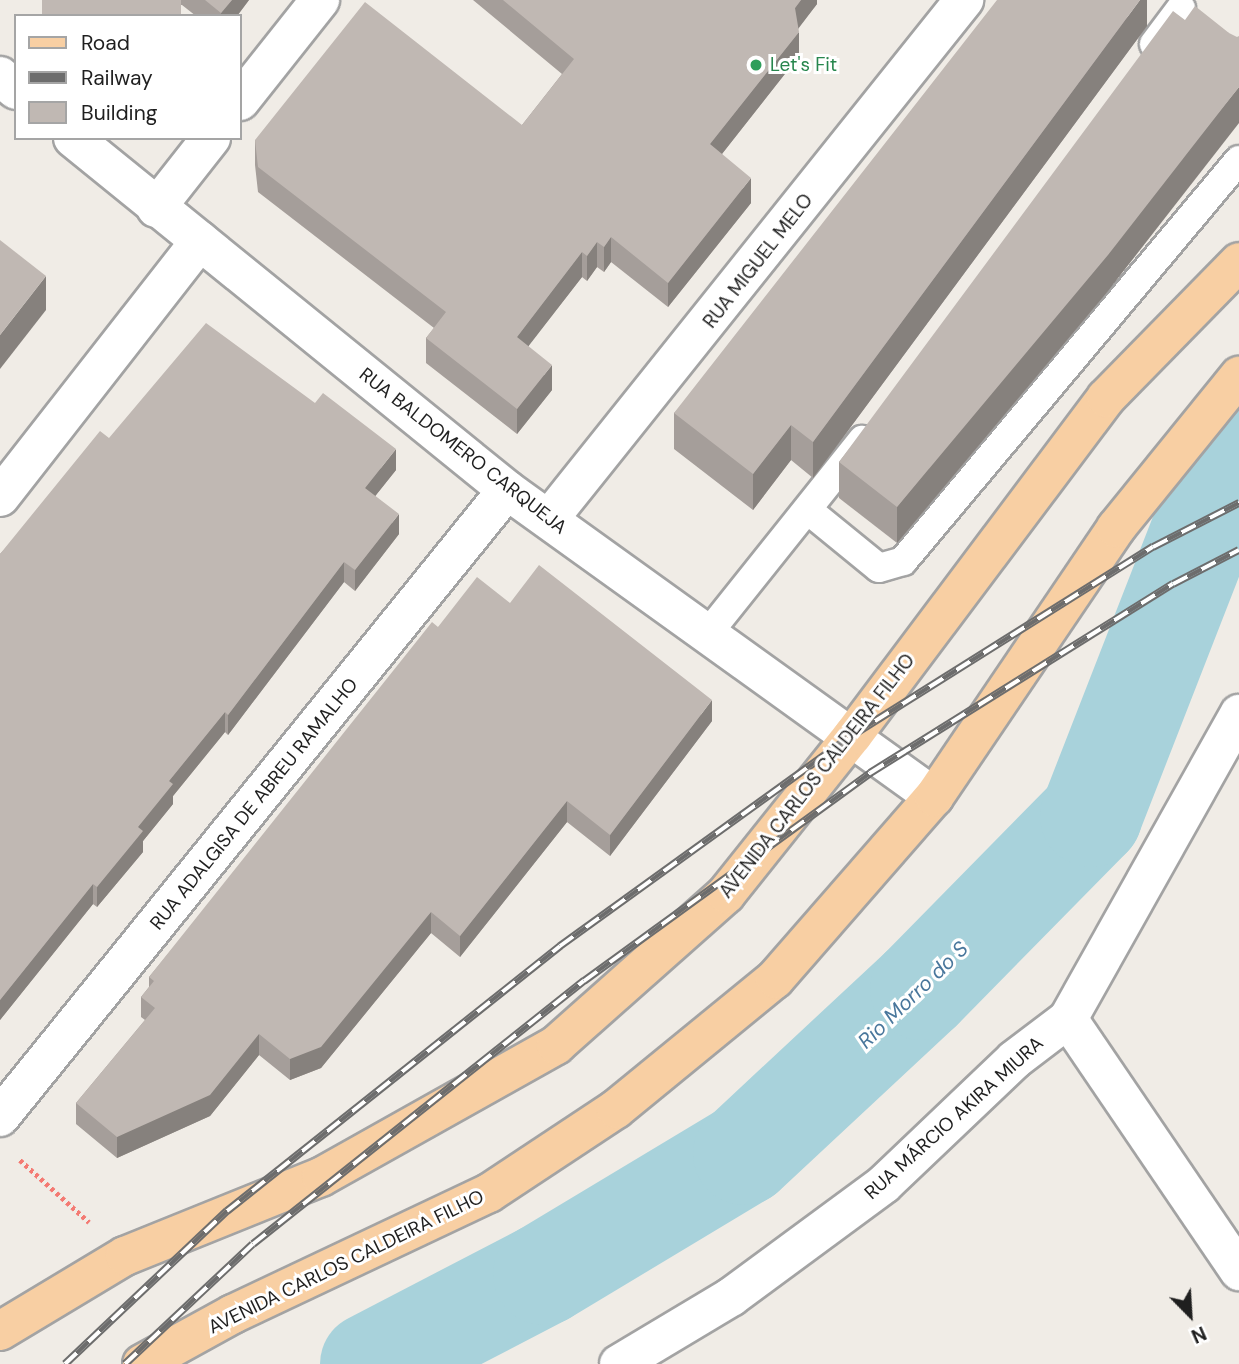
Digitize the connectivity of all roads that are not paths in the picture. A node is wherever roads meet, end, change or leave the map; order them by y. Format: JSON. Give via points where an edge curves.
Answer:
{"nodes":[{"id":1,"x":320,"y":0,"type":"edge"},
{"id":2,"x":964,"y":0,"type":"edge"},
{"id":3,"x":1185,"y":10,"type":"edge"},
{"id":4,"x":1140,"y":64,"type":"edge"},
{"id":5,"x":0,"y":76,"type":"edge"},
{"id":6,"x":14,"y":88,"type":"edge"},
{"id":7,"x":242,"y":99,"type":"edge"},
{"id":8,"x":75,"y":140,"type":"edge"},
{"id":9,"x":209,"y":140,"type":"edge"},
{"id":10,"x":1239,"y":160,"type":"edge"},
{"id":11,"x":156,"y":208,"type":"junction"},
{"id":12,"x":200,"y":242,"type":"junction"},
{"id":13,"x":1239,"y":262,"type":"edge"},
{"id":14,"x":1239,"y":376,"type":"edge"},
{"id":15,"x":876,"y":421,"type":"edge"},
{"id":16,"x":507,"y":490,"type":"junction"},
{"id":17,"x":0,"y":496,"type":"edge"},
{"id":18,"x":810,"y":511,"type":"junction"},
{"id":19,"x":549,"y":519,"type":"junction"},
{"id":20,"x":709,"y":632,"type":"junction"},
{"id":21,"x":1239,"y":715,"type":"edge"},
{"id":22,"x":853,"y":735,"type":"junction"},
{"id":23,"x":934,"y":797,"type":"junction"},
{"id":24,"x":1068,"y":1019,"type":"junction"},
{"id":25,"x":5,"y":1134,"type":"edge"},
{"id":26,"x":1239,"y":1271,"type":"edge"},
{"id":27,"x":0,"y":1332,"type":"edge"},
{"id":28,"x":142,"y":1364,"type":"edge"},
{"id":29,"x":619,"y":1364,"type":"edge"}],
"edges":[{"from":1,"to":7,"type":"street"},
{"from":2,"to":19,"type":"street","name":"RUA MIGUEL MELO"},
{"from":3,"to":4,"type":"lane"},
{"from":5,"to":6,"type":"street"},
{"from":8,"to":11,"type":"street","name":"RUA BALDOMERO CARQUEJA"},
{"from":9,"to":11,"type":"street"},
{"from":10,"to":18,"type":"lane","via":[[903,561],[879,568]]},
{"from":11,"to":12,"type":"street","name":"RUA BALDOMERO CARQUEJA"},
{"from":12,"to":16,"type":"street","name":"RUA BALDOMERO CARQUEJA"},
{"from":12,"to":17,"type":"street"},
{"from":13,"to":22,"type":"main road","name":"AVENIDA CARLOS CALDEIRA FILHO","via":[[1106,398]]},
{"from":14,"to":23,"type":"main road","name":"AVENIDA CARLOS CALDEIRA FILHO","via":[[1116,528]]},
{"from":15,"to":18,"type":"lane"},
{"from":16,"to":19,"type":"street","name":"RUA BALDOMERO CARQUEJA"},
{"from":16,"to":25,"type":"street","name":"RUA ADALGISA DE ABREU RAMALHO"},
{"from":18,"to":20,"type":"lane"},
{"from":19,"to":20,"type":"street","name":"RUA BALDOMERO CARQUEJA"},
{"from":20,"to":22,"type":"street","name":"RUA BALDOMERO CARQUEJA"},
{"from":21,"to":24,"type":"street","name":"RUA MÁRCIO AKIRA MIURA"},
{"from":22,"to":23,"type":"street","name":"RUA BALDOMERO CARQUEJA"},
{"from":22,"to":27,"type":"main road","name":"AVENIDA CARLOS CALDEIRA FILHO","via":[[726,894],[556,1045],[321,1177],[125,1256]]},
{"from":23,"to":28,"type":"main road","name":"AVENIDA CARLOS CALDEIRA FILHO","via":[[775,979],[616,1109],[489,1193],[233,1314]]},
{"from":24,"to":26,"type":"street"},
{"from":24,"to":29,"type":"street","name":"RUA MÁRCIO AKIRA MIURA","via":[[1014,1060],[884,1184],[731,1297]]}]}
